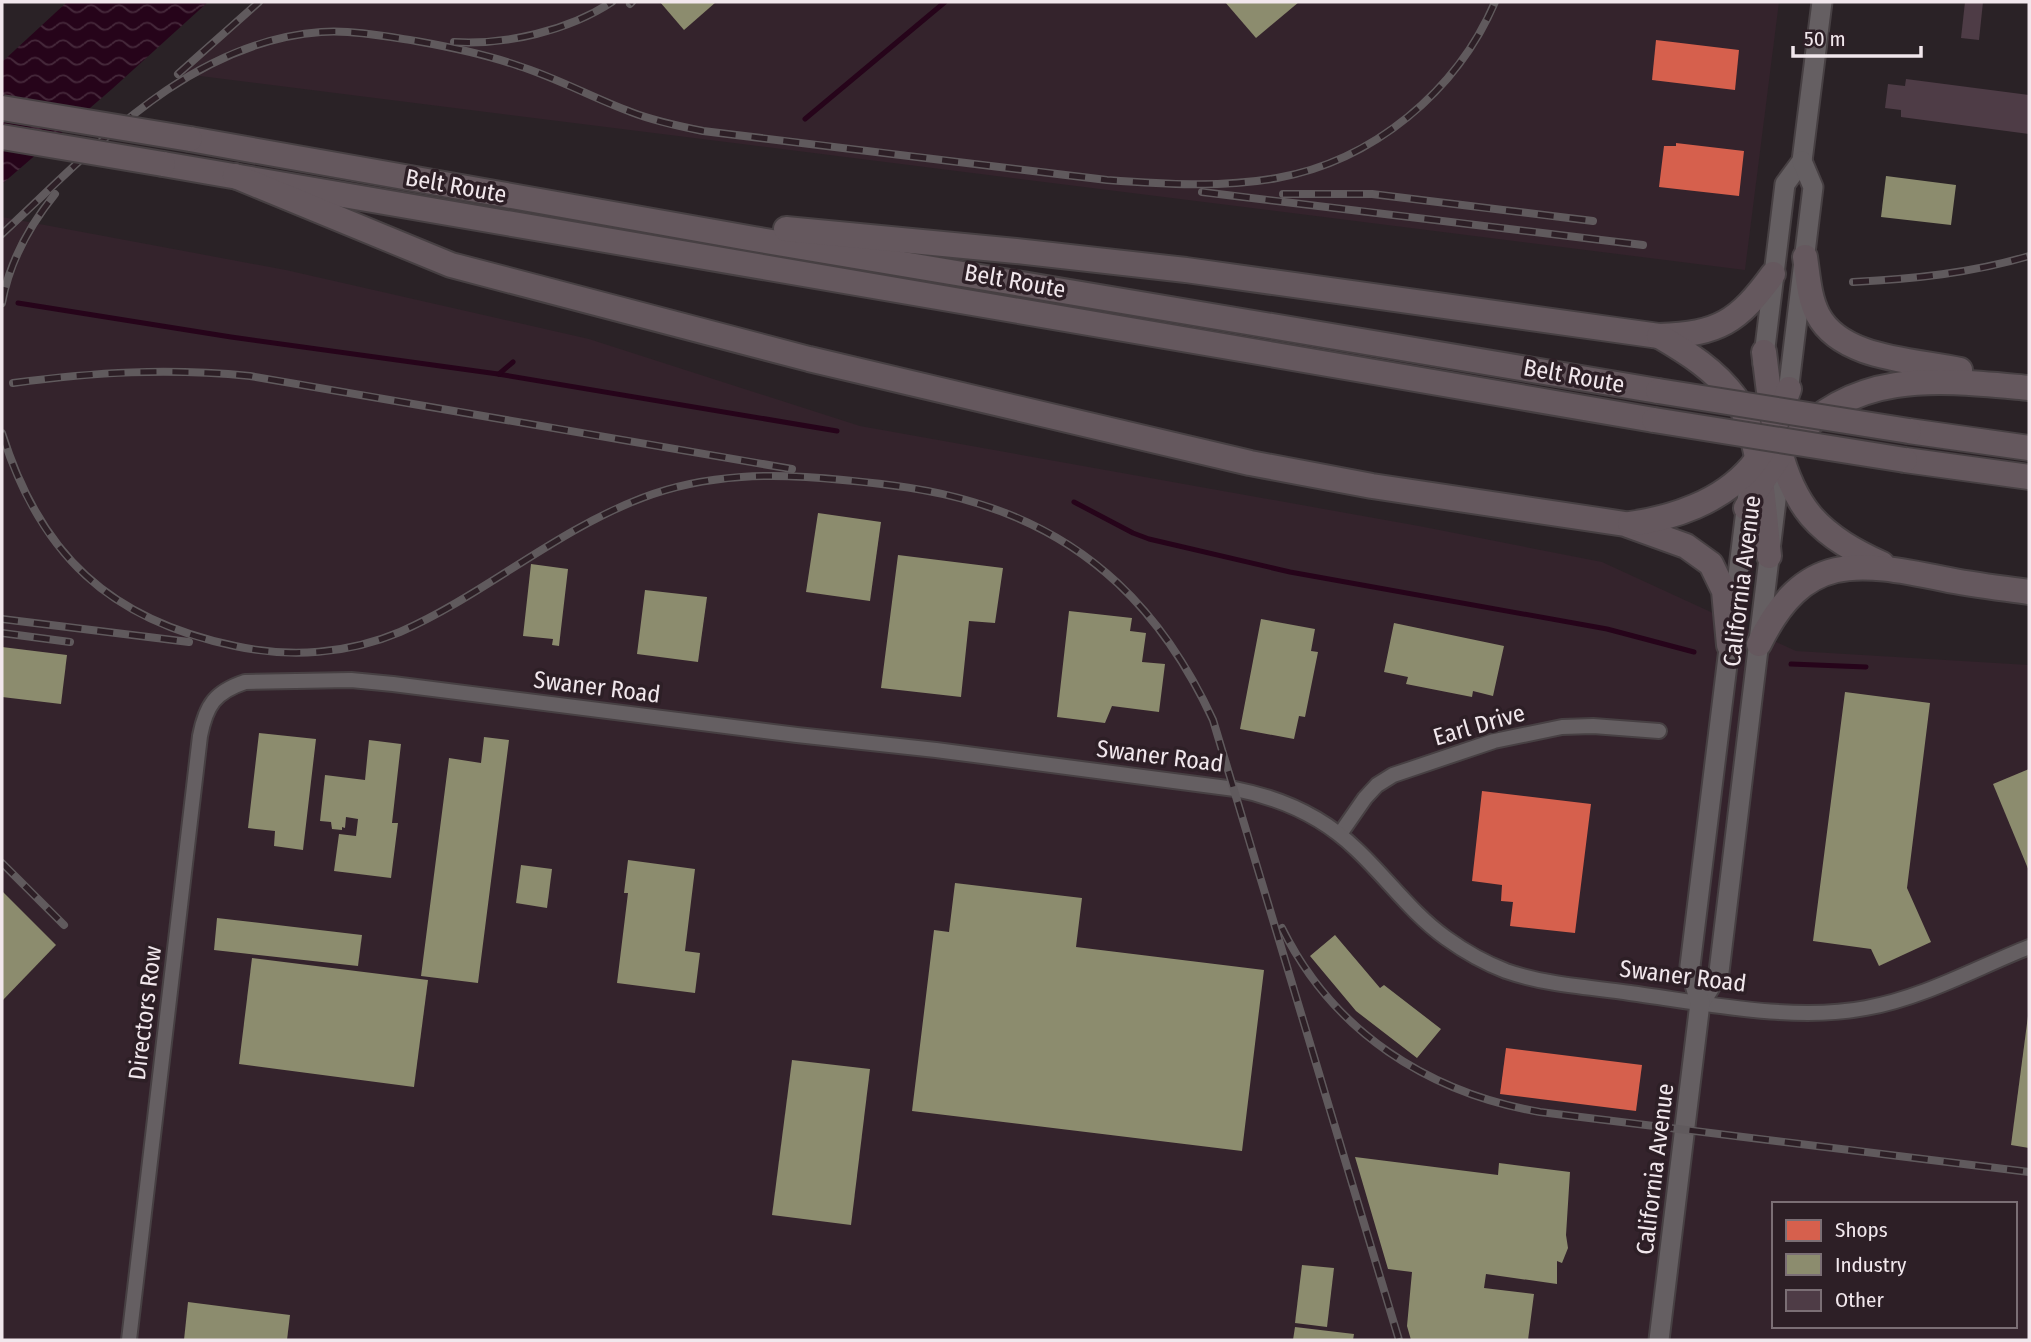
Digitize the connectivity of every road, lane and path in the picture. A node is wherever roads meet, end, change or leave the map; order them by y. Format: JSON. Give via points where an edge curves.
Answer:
{"nodes":[{"id":1,"x":1822,"y":2,"type":"edge"},
{"id":2,"x":2,"y":108,"type":"edge"},
{"id":3,"x":2,"y":137,"type":"edge"},
{"id":4,"x":1802,"y":161,"type":"junction"},
{"id":5,"x":235,"y":176,"type":"junction"},
{"id":6,"x":681,"y":225,"type":"junction"},
{"id":7,"x":1805,"y":257,"type":"junction"},
{"id":8,"x":1773,"y":274,"type":"junction"},
{"id":9,"x":1660,"y":335,"type":"junction"},
{"id":10,"x":1764,"y":352,"type":"junction"},
{"id":11,"x":2029,"y":387,"type":"edge"},
{"id":12,"x":1789,"y":389,"type":"junction"},
{"id":13,"x":1775,"y":425,"type":"junction"},
{"id":14,"x":2029,"y":448,"type":"edge"},
{"id":15,"x":1782,"y":453,"type":"junction"},
{"id":16,"x":1755,"y":463,"type":"junction"},
{"id":17,"x":2029,"y":477,"type":"edge"},
{"id":18,"x":1746,"y":508,"type":"joint"},
{"id":19,"x":1625,"y":524,"type":"junction"},
{"id":20,"x":1769,"y":556,"type":"junction"},
{"id":21,"x":1889,"y":568,"type":"junction"},
{"id":22,"x":2029,"y":592,"type":"edge"},
{"id":23,"x":1759,"y":643,"type":"junction"},
{"id":24,"x":1729,"y":645,"type":"junction"},
{"id":25,"x":217,"y":696,"type":"joint"},
{"id":26,"x":1659,"y":731,"type":"dead end"},
{"id":27,"x":1340,"y":834,"type":"junction"},
{"id":28,"x":2029,"y":947,"type":"edge"},
{"id":29,"x":1700,"y":1003,"type":"junction"},
{"id":30,"x":129,"y":1340,"type":"edge"},
{"id":31,"x":1659,"y":1340,"type":"edge"}],
"edges":[{"from":1,"to":4,"type":"main road","name":"California Avenue"},
{"from":2,"to":6,"type":"highway","name":"Belt Route","bridge":true},
{"from":3,"to":5,"type":"highway","name":"Belt Route","bridge":true},
{"from":4,"to":7,"type":"main road","name":"California Avenue","via":[[1813,187]]},
{"from":4,"to":8,"type":"main road","name":"California Avenue","via":[[1785,184]]},
{"from":5,"to":17,"type":"highway","name":"Belt Route","bridge":true,"via":[[1654,420]]},
{"from":5,"to":19,"type":"highway","via":[[451,265],[809,359],[1283,470]]},
{"from":6,"to":9,"type":"highway","via":[[803,229],[1186,270]]},
{"from":6,"to":14,"type":"highway","name":"Belt Route","bridge":true,"via":[[1658,391]]},
{"from":7,"to":11,"type":"highway","via":[[1819,316],[1844,342]]},
{"from":7,"to":12,"type":"main road","name":"California Avenue"},
{"from":8,"to":9,"type":"highway","via":[[1756,298],[1730,321],[1699,333]]},
{"from":8,"to":10,"type":"main road","name":"California Avenue"},
{"from":9,"to":16,"type":"highway","via":[[1723,383],[1743,411]]},
{"from":10,"to":13,"type":"highway"},
{"from":10,"to":16,"type":"main road","name":"California Avenue"},
{"from":11,"to":15,"type":"highway","via":[[1931,380],[1885,386],[1827,412]]},
{"from":12,"to":13,"type":"highway"},
{"from":12,"to":15,"type":"main road","name":"California Avenue"},
{"from":13,"to":15,"type":"highway"},
{"from":13,"to":16,"type":"highway"},
{"from":15,"to":16,"type":"highway"},
{"from":15,"to":20,"type":"main road","name":"California Avenue"},
{"from":15,"to":21,"type":"highway","via":[[1811,515],[1841,542]]},
{"from":16,"to":18,"type":"highway"},
{"from":16,"to":19,"type":"highway","via":[[1695,507],[1666,518]]},
{"from":16,"to":20,"type":"highway"},
{"from":18,"to":24,"type":"main road","name":"California Avenue"},
{"from":19,"to":24,"type":"highway","via":[[1686,546],[1711,564],[1724,591]]},
{"from":20,"to":23,"type":"main road","name":"California Avenue"},
{"from":21,"to":22,"type":"highway"},
{"from":21,"to":23,"type":"highway","via":[[1848,567],[1820,574],[1786,600]]},
{"from":23,"to":29,"type":"main road","name":"California Avenue","via":[[1719,972]]},
{"from":24,"to":29,"type":"main road","name":"California Avenue","via":[[1689,966]]},
{"from":25,"to":27,"type":"street","name":"Swaner Road","via":[[245,682],[351,680],[949,751],[1247,791],[1297,808]]},
{"from":25,"to":30,"type":"street","name":"Directors Row","via":[[208,708],[200,736]]},
{"from":26,"to":27,"type":"street","name":"Earl Drive","via":[[1562,727],[1494,741],[1393,775],[1364,798]]},
{"from":27,"to":29,"type":"street","name":"Swaner Road","via":[[1423,922],[1459,948],[1504,970],[1541,981]]},
{"from":28,"to":29,"type":"street","name":"Swaner Road","via":[[1936,986],[1867,1008],[1810,1014]]},
{"from":29,"to":31,"type":"main road","name":"California Avenue"}]}
